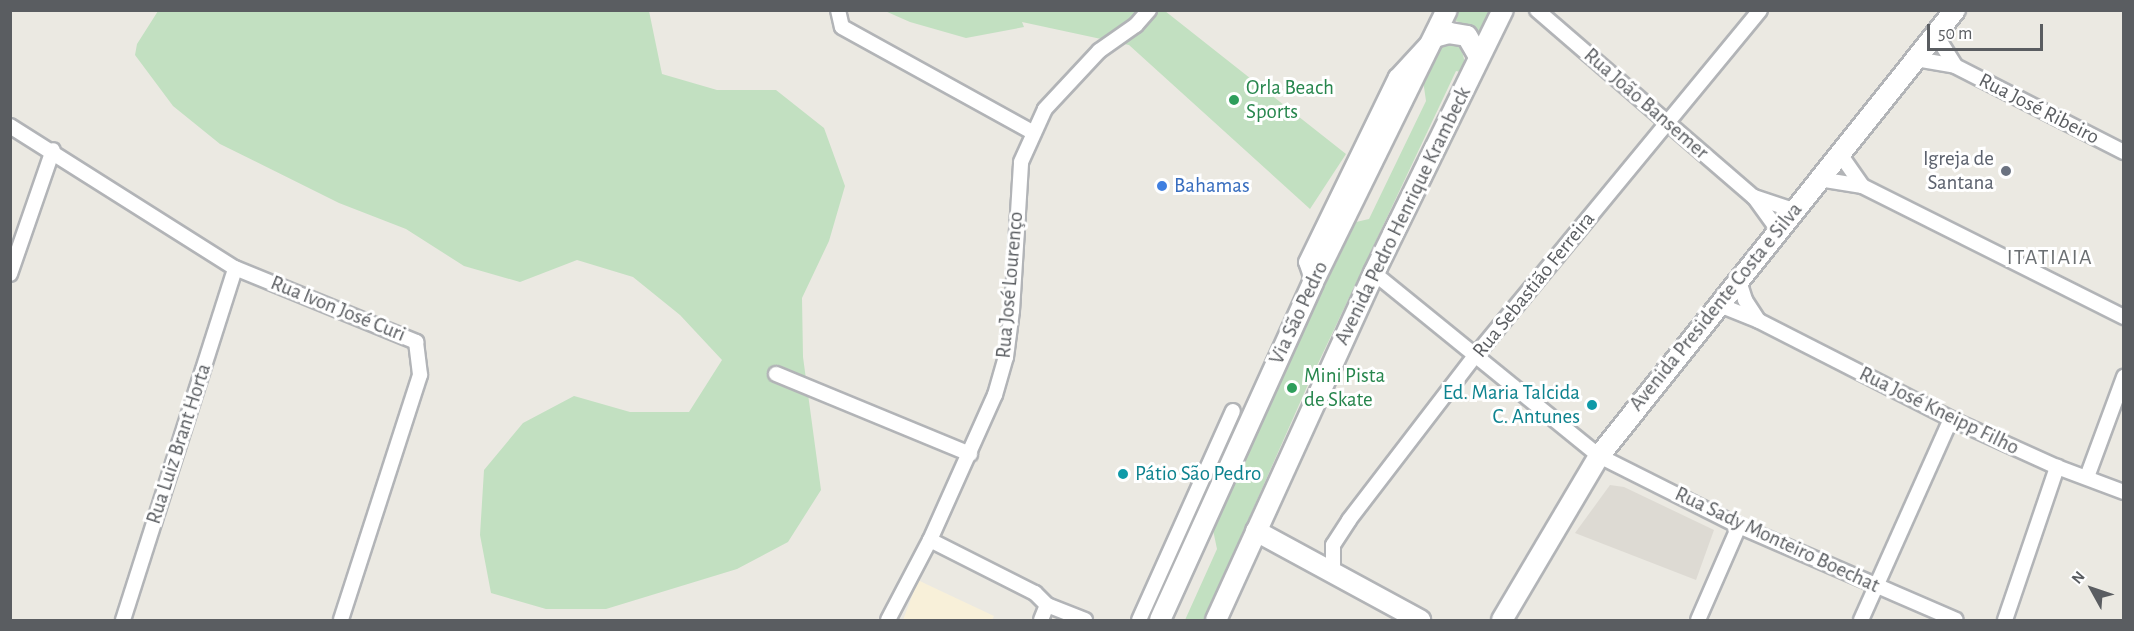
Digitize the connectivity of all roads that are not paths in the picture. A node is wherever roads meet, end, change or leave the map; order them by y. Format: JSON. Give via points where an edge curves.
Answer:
{"nodes":[{"id":1,"x":838,"y":10,"type":"edge"},
{"id":2,"x":1149,"y":10,"type":"edge"},
{"id":3,"x":1447,"y":10,"type":"edge"},
{"id":4,"x":1503,"y":10,"type":"edge"},
{"id":5,"x":1537,"y":10,"type":"edge"},
{"id":6,"x":1760,"y":10,"type":"edge"},
{"id":7,"x":1956,"y":10,"type":"edge"},
{"id":8,"x":1936,"y":35,"type":"junction"},
{"id":9,"x":1434,"y":37,"type":"junction"},
{"id":10,"x":1479,"y":57,"type":"junction"},
{"id":11,"x":1916,"y":59,"type":"junction"},
{"id":12,"x":1955,"y":66,"type":"junction"},
{"id":13,"x":1668,"y":122,"type":"junction"},
{"id":14,"x":10,"y":126,"type":"edge"},
{"id":15,"x":1034,"y":133,"type":"junction"},
{"id":16,"x":53,"y":150,"type":"junction"},
{"id":17,"x":2124,"y":152,"type":"edge"},
{"id":18,"x":1840,"y":154,"type":"junction"},
{"id":19,"x":1819,"y":179,"type":"junction"},
{"id":20,"x":1862,"y":186,"type":"junction"},
{"id":21,"x":1754,"y":197,"type":"junction"},
{"id":22,"x":1793,"y":210,"type":"junction"},
{"id":23,"x":1777,"y":228,"type":"junction"},
{"id":24,"x":235,"y":268,"type":"junction"},
{"id":25,"x":1374,"y":273,"type":"junction"},
{"id":26,"x":10,"y":274,"type":"edge"},
{"id":27,"x":1738,"y":278,"type":"junction"},
{"id":28,"x":1717,"y":304,"type":"junction"},
{"id":29,"x":2124,"y":316,"type":"edge"},
{"id":30,"x":1759,"y":321,"type":"junction"},
{"id":31,"x":1475,"y":356,"type":"junction"},
{"id":32,"x":776,"y":374,"type":"dead end"},
{"id":33,"x":2124,"y":377,"type":"edge"},
{"id":34,"x":1233,"y":411,"type":"dead end"},
{"id":35,"x":1951,"y":419,"type":"junction"},
{"id":36,"x":970,"y":454,"type":"junction"},
{"id":37,"x":1599,"y":456,"type":"junction"},
{"id":38,"x":2057,"y":467,"type":"junction"},
{"id":39,"x":2087,"y":477,"type":"junction"},
{"id":40,"x":2124,"y":492,"type":"edge"},
{"id":41,"x":1739,"y":526,"type":"junction"},
{"id":42,"x":1256,"y":531,"type":"junction"},
{"id":43,"x":930,"y":540,"type":"junction"},
{"id":44,"x":1333,"y":572,"type":"junction"},
{"id":45,"x":1876,"y":586,"type":"junction"},
{"id":46,"x":1047,"y":605,"type":"junction"},
{"id":47,"x":123,"y":621,"type":"edge"},
{"id":48,"x":341,"y":621,"type":"edge"},
{"id":49,"x":888,"y":621,"type":"edge"},
{"id":50,"x":1041,"y":621,"type":"edge"},
{"id":51,"x":1085,"y":621,"type":"edge"},
{"id":52,"x":1139,"y":621,"type":"edge"},
{"id":53,"x":1161,"y":621,"type":"edge"},
{"id":54,"x":1216,"y":621,"type":"edge"},
{"id":55,"x":1420,"y":621,"type":"edge"},
{"id":56,"x":1502,"y":621,"type":"edge"},
{"id":57,"x":1698,"y":621,"type":"edge"},
{"id":58,"x":1861,"y":621,"type":"edge"},
{"id":59,"x":1956,"y":621,"type":"edge"},
{"id":60,"x":2005,"y":621,"type":"edge"}],
"edges":[{"from":1,"to":15,"type":"street","via":[[842,27]]},
{"from":2,"to":15,"type":"street","name":"Rua José Lourenço","via":[[1136,25],[1099,51],[1045,109]]},
{"from":3,"to":9,"type":"main road","name":"Via São Pedro"},
{"from":4,"to":10,"type":"main road","name":"Avenida Pedro Henrique Krambeck"},
{"from":5,"to":13,"type":"street","name":"Rua João Bansemer"},
{"from":6,"to":13,"type":"street","name":"Rua Sebastião Ferreira"},
{"from":7,"to":8,"type":"main road","name":"Avenida Presidente Costa e Silva"},
{"from":8,"to":11,"type":"main road","name":"Avenida Presidente Costa e Silva"},
{"from":8,"to":12,"type":"street","name":"Rua José Ribeiro"},
{"from":9,"to":10,"type":"main road","via":[[1449,33],[1467,36]]},
{"from":9,"to":53,"type":"main road","name":"Via São Pedro","via":[[1313,282]]},
{"from":10,"to":25,"type":"main road","name":"Avenida Pedro Henrique Krambeck"},
{"from":11,"to":12,"type":"street","name":"Rua José Ribeiro"},
{"from":11,"to":18,"type":"main road","name":"Avenida Presidente Costa e Silva"},
{"from":12,"to":17,"type":"street","name":"Rua José Ribeiro"},
{"from":13,"to":21,"type":"street","name":"Rua João Bansemer"},
{"from":13,"to":31,"type":"street","name":"Rua Sebastião Ferreira"},
{"from":14,"to":16,"type":"street","name":"Rua Ivon José Curi"},
{"from":15,"to":36,"type":"street","name":"Rua José Lourenço","via":[[1021,162],[1006,357]]},
{"from":16,"to":24,"type":"street","name":"Rua Ivon José Curi"},
{"from":16,"to":26,"type":"street"},
{"from":18,"to":19,"type":"main road","name":"Avenida Presidente Costa e Silva"},
{"from":18,"to":20,"type":"street"},
{"from":19,"to":20,"type":"street"},
{"from":19,"to":22,"type":"main road","name":"Avenida Presidente Costa e Silva"},
{"from":20,"to":29,"type":"street"},
{"from":21,"to":22,"type":"street","name":"Rua João Bansemer"},
{"from":21,"to":23,"type":"street","name":"Rua João Bansemer"},
{"from":22,"to":23,"type":"main road","name":"Avenida Presidente Costa e Silva"},
{"from":23,"to":27,"type":"main road","name":"Avenida Presidente Costa e Silva"},
{"from":24,"to":47,"type":"street","name":"Rua Luiz Brant Horta"},
{"from":24,"to":48,"type":"street","name":"Rua Ivon José Curi","via":[[416,342],[420,375]]},
{"from":25,"to":31,"type":"street","name":"Rua Sady Monteiro Boechat"},
{"from":25,"to":42,"type":"main road","name":"Avenida Pedro Henrique Krambeck"},
{"from":27,"to":28,"type":"main road","name":"Avenida Presidente Costa e Silva"},
{"from":27,"to":30,"type":"street","via":[[1744,300]]},
{"from":28,"to":30,"type":"street","name":"Rua José Kneipp Filho"},
{"from":28,"to":37,"type":"main road","name":"Avenida Presidente Costa e Silva"},
{"from":30,"to":35,"type":"street","name":"Rua José Kneipp Filho"},
{"from":31,"to":37,"type":"street","name":"Rua Sady Monteiro Boechat"},
{"from":31,"to":44,"type":"street","name":"Rua Sebastião Ferreira","via":[[1337,536],[1331,552]]},
{"from":32,"to":36,"type":"street"},
{"from":33,"to":39,"type":"street"},
{"from":34,"to":52,"type":"street"},
{"from":35,"to":38,"type":"street","name":"Rua José Kneipp Filho"},
{"from":35,"to":45,"type":"street"},
{"from":36,"to":43,"type":"street","name":"Rua José Lourenço"},
{"from":37,"to":41,"type":"street","name":"Rua Sady Monteiro Boechat"},
{"from":37,"to":56,"type":"main road","name":"Avenida Presidente Costa e Silva"},
{"from":38,"to":39,"type":"street","name":"Rua José Kneipp Filho"},
{"from":38,"to":60,"type":"street"},
{"from":39,"to":40,"type":"street","name":"Rua José Kneipp Filho"},
{"from":41,"to":45,"type":"street","name":"Rua Sady Monteiro Boechat"},
{"from":41,"to":57,"type":"street"},
{"from":42,"to":44,"type":"main road"},
{"from":42,"to":54,"type":"main road","name":"Avenida Pedro Henrique Krambeck"},
{"from":43,"to":46,"type":"street","via":[[1022,586]]},
{"from":43,"to":49,"type":"street","name":"Rua José Lourenço"},
{"from":44,"to":55,"type":"main road"},
{"from":45,"to":58,"type":"street"},
{"from":45,"to":59,"type":"street","name":"Rua Sady Monteiro Boechat"},
{"from":46,"to":50,"type":"street"},
{"from":46,"to":51,"type":"street"}]}
